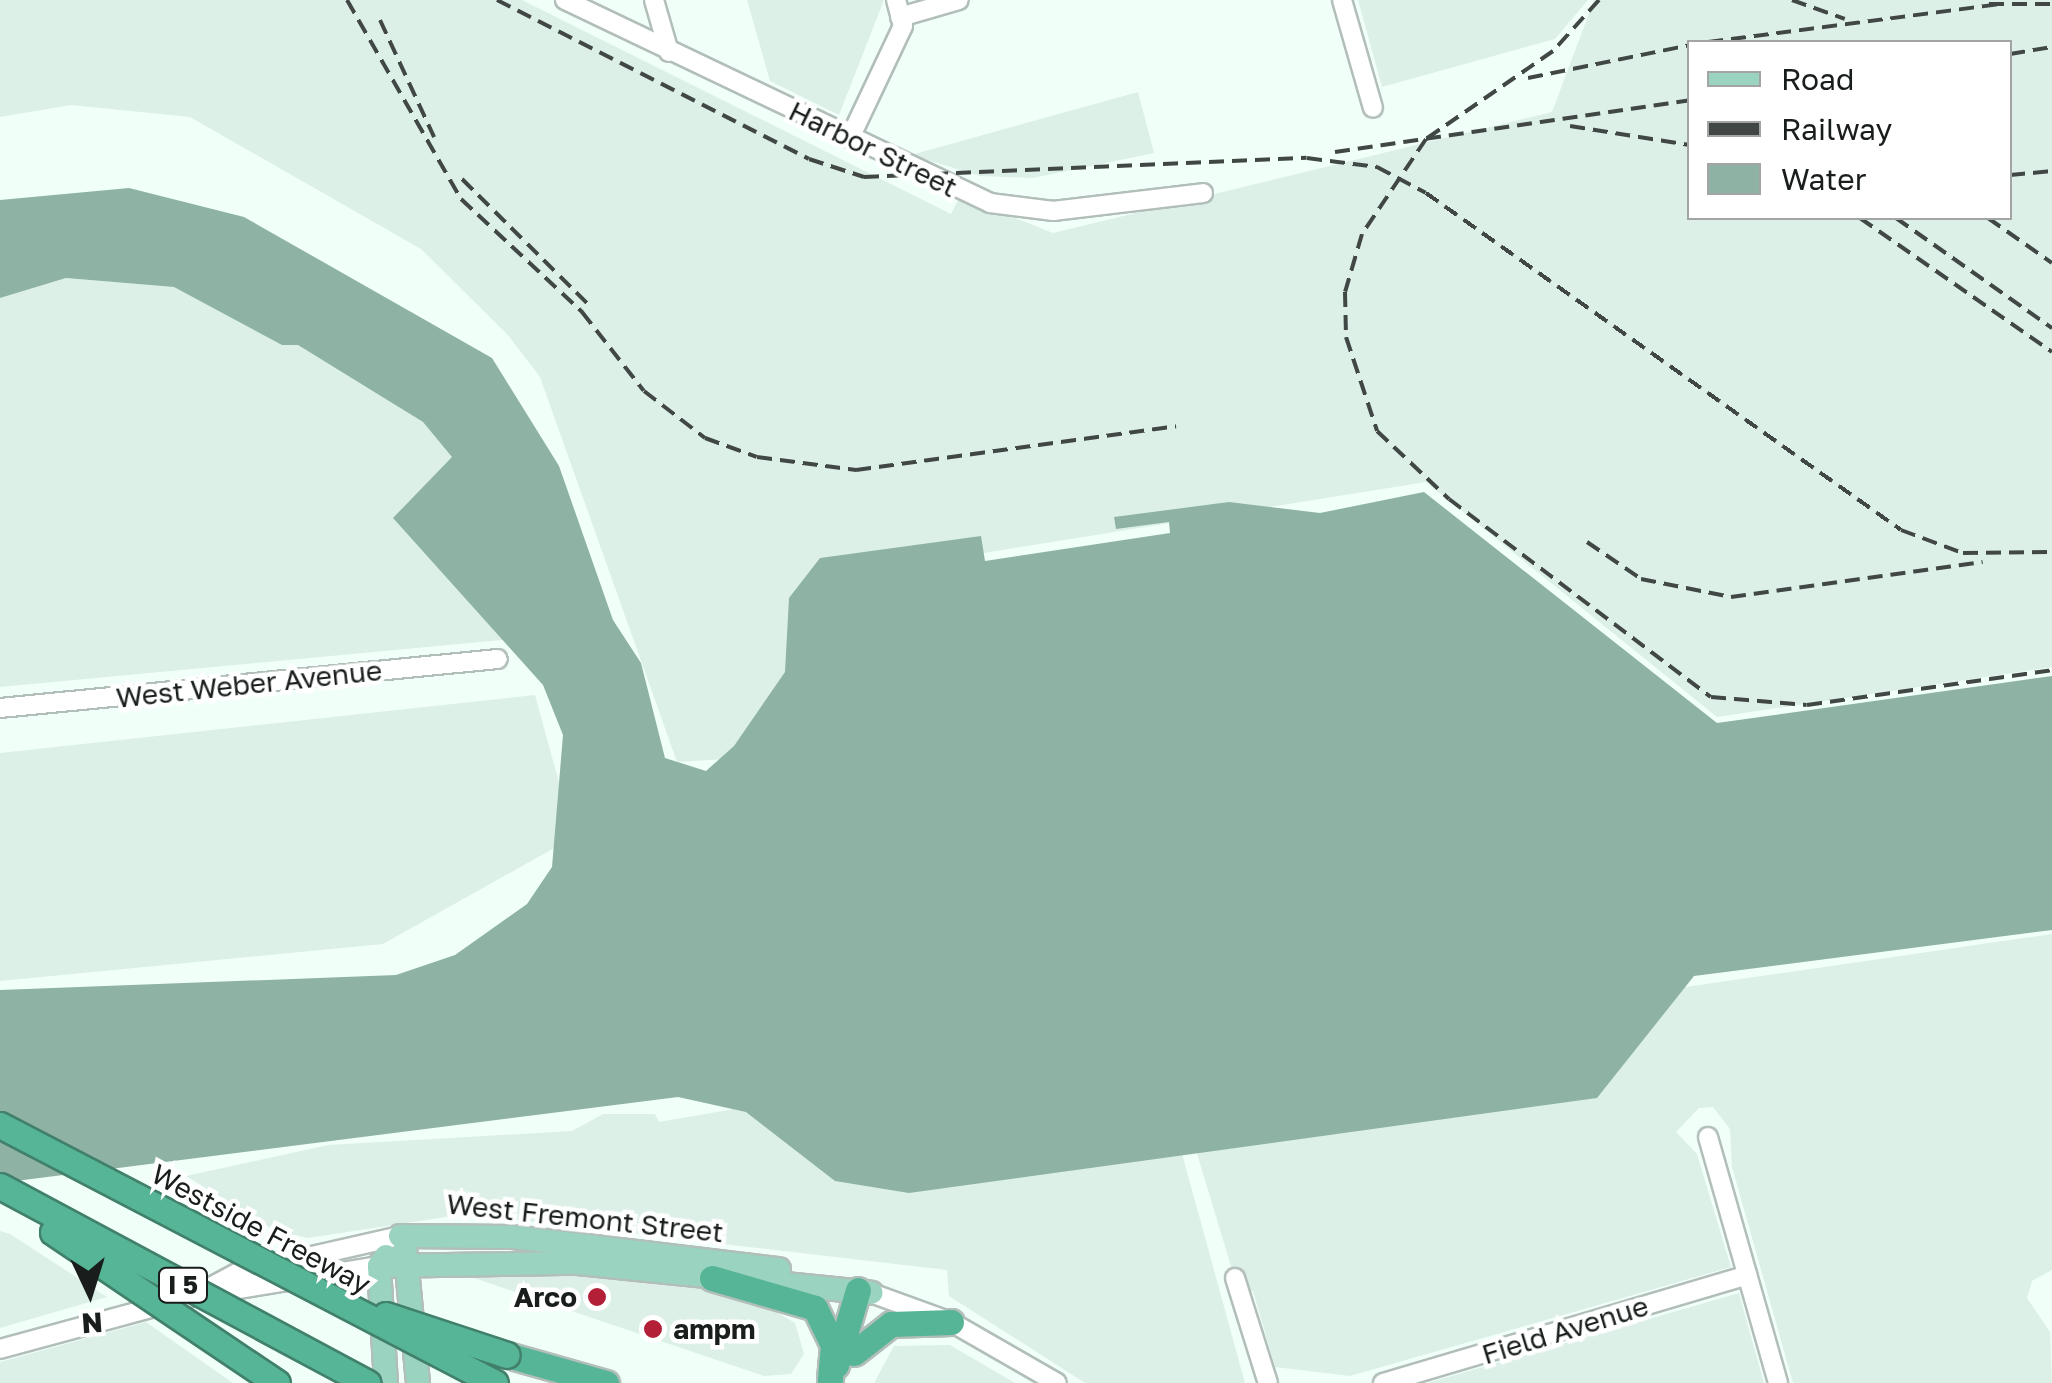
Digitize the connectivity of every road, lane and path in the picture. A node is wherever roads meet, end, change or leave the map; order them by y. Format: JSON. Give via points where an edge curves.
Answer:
{"nodes":[{"id":1,"x":565,"y":0,"type":"edge"},
{"id":2,"x":654,"y":0,"type":"edge"},
{"id":3,"x":960,"y":0,"type":"edge"},
{"id":4,"x":1342,"y":0,"type":"edge"},
{"id":5,"x":898,"y":8,"type":"edge"},
{"id":6,"x":669,"y":52,"type":"junction"},
{"id":7,"x":1372,"y":108,"type":"dead end"},
{"id":8,"x":850,"y":138,"type":"junction"},
{"id":9,"x":1202,"y":193,"type":"dead end"},
{"id":10,"x":498,"y":660,"type":"dead end"},
{"id":11,"x":0,"y":708,"type":"edge"},
{"id":12,"x":0,"y":1125,"type":"edge"},
{"id":13,"x":1708,"y":1137,"type":"dead end"},
{"id":14,"x":0,"y":1186,"type":"edge"},
{"id":15,"x":0,"y":1195,"type":"edge"},
{"id":16,"x":400,"y":1236,"type":"junction"},
{"id":17,"x":690,"y":1257,"type":"junction"},
{"id":18,"x":411,"y":1262,"type":"junction"},
{"id":19,"x":379,"y":1266,"type":"junction"},
{"id":20,"x":663,"y":1273,"type":"junction"},
{"id":21,"x":1747,"y":1275,"type":"junction"},
{"id":22,"x":712,"y":1278,"type":"junction"},
{"id":23,"x":1235,"y":1278,"type":"dead end"},
{"id":24,"x":315,"y":1291,"type":"junction"},
{"id":25,"x":864,"y":1292,"type":"junction"},
{"id":26,"x":192,"y":1297,"type":"junction"},
{"id":27,"x":952,"y":1322,"type":"junction"},
{"id":28,"x":0,"y":1350,"type":"edge"},
{"id":29,"x":854,"y":1354,"type":"junction"},
{"id":30,"x":835,"y":1382,"type":"edge"},
{"id":31,"x":278,"y":1383,"type":"edge"},
{"id":32,"x":367,"y":1383,"type":"edge"},
{"id":33,"x":386,"y":1383,"type":"edge"},
{"id":34,"x":418,"y":1383,"type":"edge"},
{"id":35,"x":494,"y":1383,"type":"edge"},
{"id":36,"x":606,"y":1383,"type":"edge"},
{"id":37,"x":1057,"y":1383,"type":"edge"},
{"id":38,"x":1268,"y":1383,"type":"edge"},
{"id":39,"x":1383,"y":1383,"type":"edge"},
{"id":40,"x":1778,"y":1383,"type":"edge"}],
"edges":[{"from":1,"to":6,"type":"street","name":"Harbor Street"},
{"from":2,"to":6,"type":"street"},
{"from":3,"to":5,"type":"street"},
{"from":4,"to":7,"type":"street"},
{"from":5,"to":8,"type":"street"},
{"from":6,"to":8,"type":"street","name":"Harbor Street"},
{"from":8,"to":9,"type":"street","name":"Harbor Street","via":[[964,194],[1034,211]]},
{"from":10,"to":11,"type":"street","name":"West Weber Avenue"},
{"from":12,"to":24,"type":"highway","name":"Westside Freeway","number":"I 5","bridge":true},
{"from":13,"to":21,"type":"street"},
{"from":14,"to":32,"type":"highway","number":"I 5","bridge":true},
{"from":15,"to":31,"type":"highway","bridge":true},
{"from":16,"to":17,"type":"main road","name":"West Fremont Street","via":[[456,1232]]},
{"from":16,"to":18,"type":"main road"},
{"from":16,"to":19,"type":"main road"},
{"from":16,"to":26,"type":"street","name":"West Fremont Street","via":[[238,1273]]},
{"from":17,"to":20,"type":"main road"},
{"from":17,"to":25,"type":"main road","name":"West Fremont Street","via":[[842,1279]]},
{"from":18,"to":19,"type":"main road","name":"West Fremont Street"},
{"from":18,"to":20,"type":"main road","name":"West Fremont Street"},
{"from":18,"to":34,"type":"main road"},
{"from":19,"to":26,"type":"street","name":"West Fremont Street"},
{"from":19,"to":33,"type":"main road"},
{"from":20,"to":22,"type":"main road","name":"West Fremont Street"},
{"from":21,"to":39,"type":"street","name":"Field Avenue"},
{"from":21,"to":40,"type":"street"},
{"from":22,"to":25,"type":"main road","name":"West Fremont Street"},
{"from":22,"to":30,"type":"highway","via":[[815,1308],[832,1345]]},
{"from":23,"to":38,"type":"street"},
{"from":24,"to":35,"type":"highway","name":"Westside Freeway","number":"I 5","bridge":true},
{"from":24,"to":36,"type":"highway","bridge":true},
{"from":25,"to":27,"type":"street","name":"West Fremont Street"},
{"from":25,"to":29,"type":"highway"},
{"from":25,"to":30,"type":"highway"},
{"from":26,"to":28,"type":"street","name":"West Fremont Street"},
{"from":27,"to":29,"type":"highway","via":[[892,1324]]},
{"from":27,"to":37,"type":"street","name":"West Fremont Street"},
{"from":29,"to":30,"type":"highway"}]}
